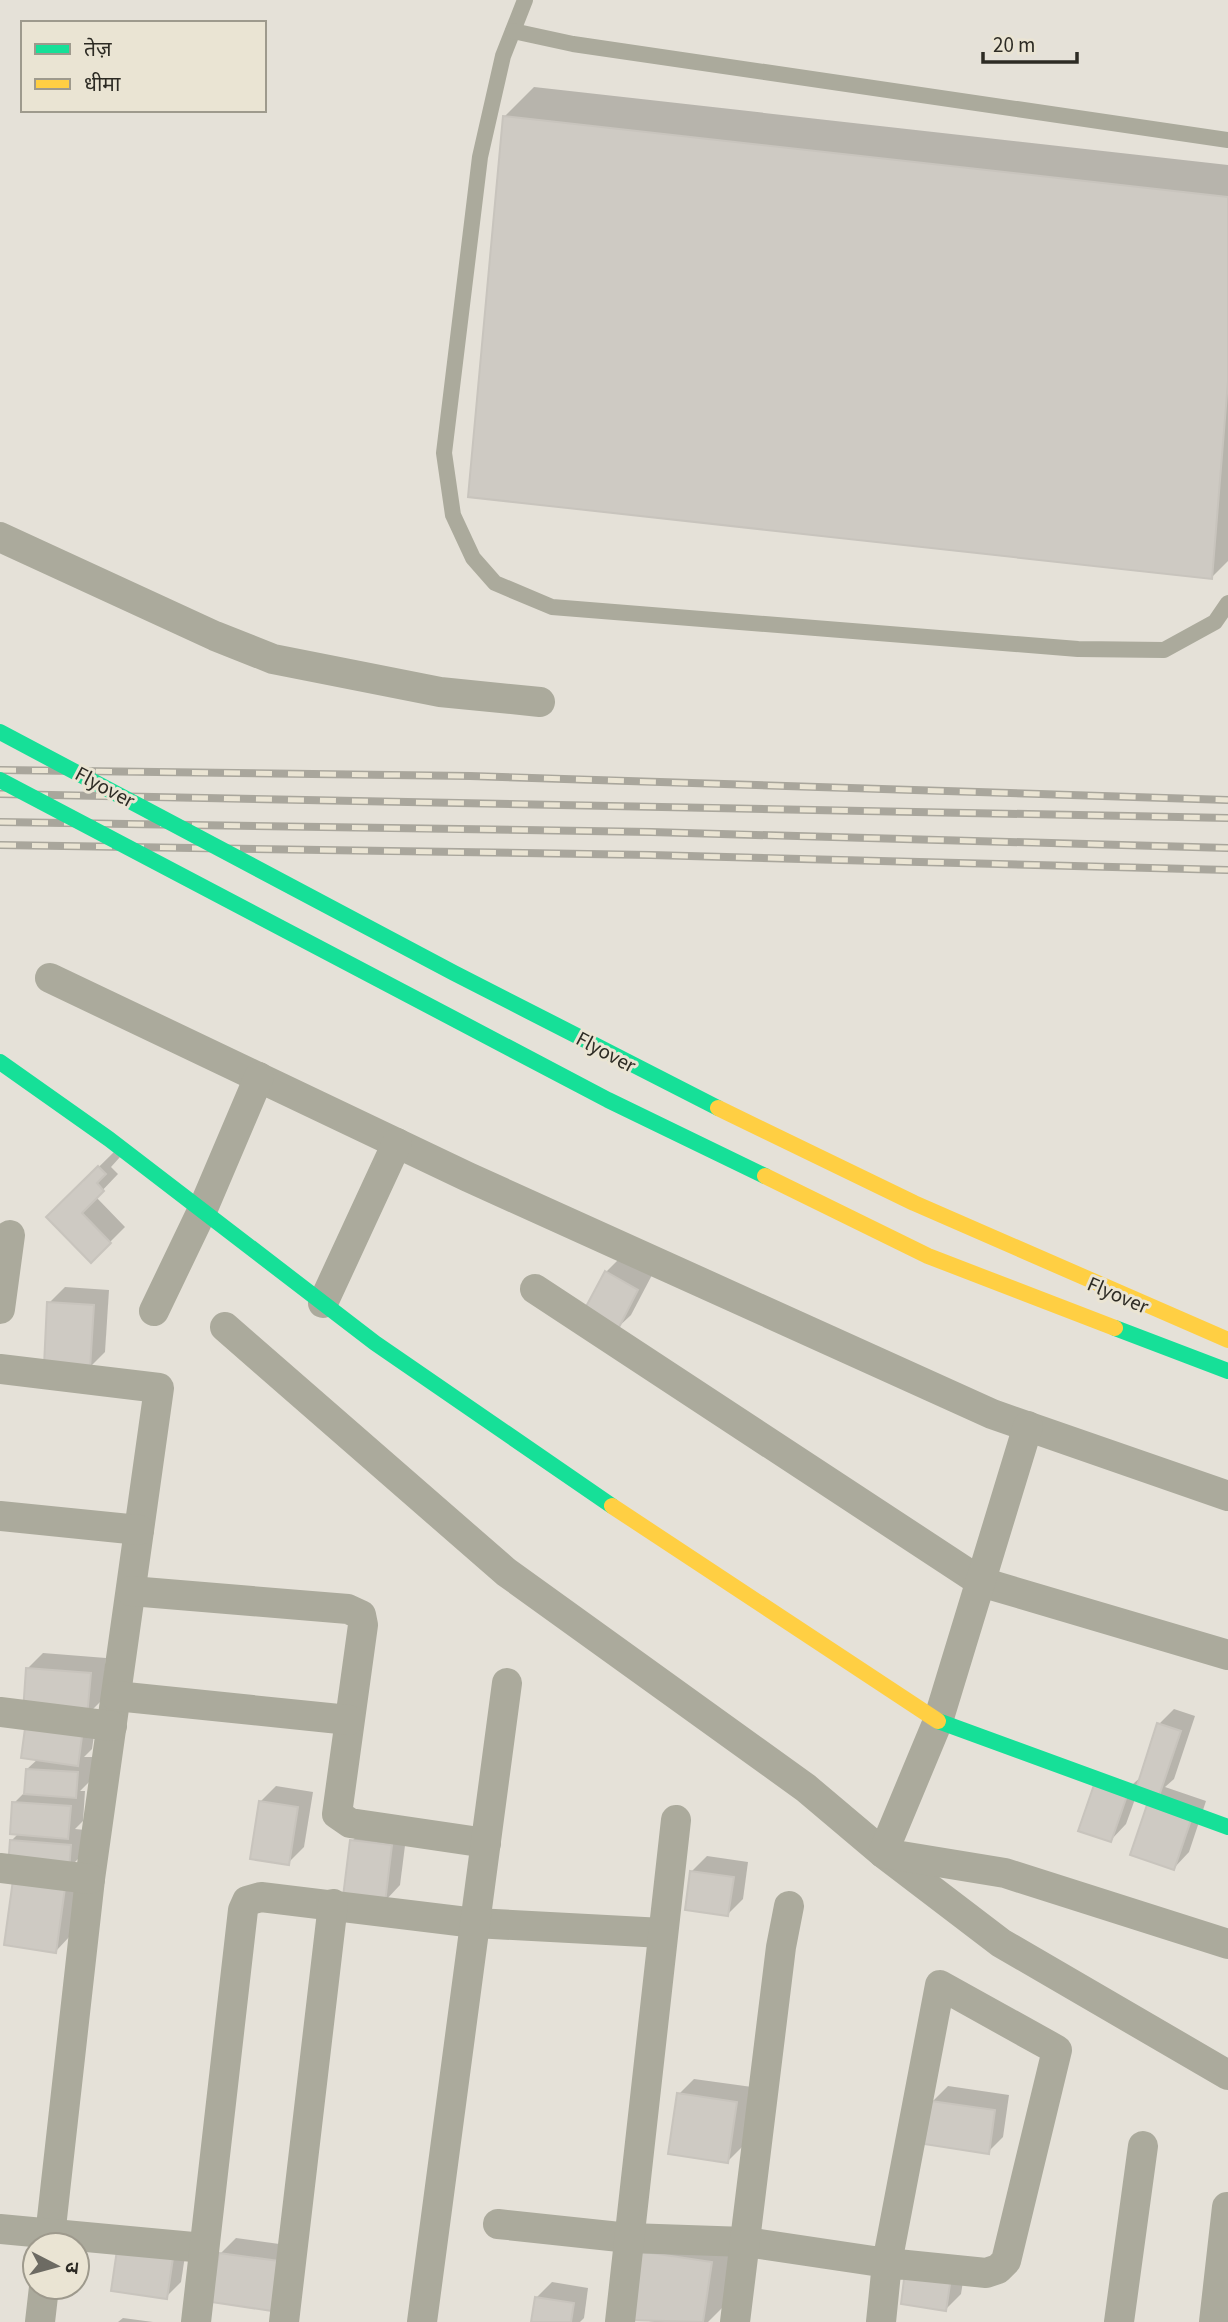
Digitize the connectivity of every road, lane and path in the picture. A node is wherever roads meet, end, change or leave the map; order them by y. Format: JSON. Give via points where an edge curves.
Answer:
{"nodes":[{"id":1,"x":525,"y":0,"type":"edge"},
{"id":2,"x":513,"y":31,"type":"junction"},
{"id":3,"x":1228,"y":140,"type":"edge"},
{"id":4,"x":0,"y":537,"type":"edge"},
{"id":5,"x":1228,"y":603,"type":"edge"},
{"id":6,"x":540,"y":702,"type":"dead end"},
{"id":7,"x":0,"y":732,"type":"edge"},
{"id":8,"x":0,"y":780,"type":"edge"},
{"id":9,"x":50,"y":978,"type":"dead end"},
{"id":10,"x":0,"y":1062,"type":"edge"},
{"id":11,"x":259,"y":1077,"type":"junction"},
{"id":12,"x":397,"y":1143,"type":"junction"},
{"id":13,"x":202,"y":1211,"type":"junction"},
{"id":14,"x":10,"y":1235,"type":"dead end"},
{"id":15,"x":536,"y":1289,"type":"dead end"},
{"id":16,"x":323,"y":1303,"type":"junction"},
{"id":17,"x":0,"y":1309,"type":"edge"},
{"id":18,"x":154,"y":1311,"type":"dead end"},
{"id":19,"x":225,"y":1327,"type":"dead end"},
{"id":20,"x":1228,"y":1340,"type":"edge"},
{"id":21,"x":0,"y":1369,"type":"edge"},
{"id":22,"x":1228,"y":1371,"type":"edge"},
{"id":23,"x":1028,"y":1426,"type":"junction"},
{"id":24,"x":1228,"y":1496,"type":"edge"},
{"id":25,"x":0,"y":1516,"type":"edge"},
{"id":26,"x":139,"y":1530,"type":"junction"},
{"id":27,"x":981,"y":1582,"type":"junction"},
{"id":28,"x":131,"y":1591,"type":"junction"},
{"id":29,"x":1228,"y":1655,"type":"edge"},
{"id":30,"x":507,"y":1683,"type":"dead end"},
{"id":31,"x":116,"y":1696,"type":"junction"},
{"id":32,"x":0,"y":1712,"type":"edge"},
{"id":33,"x":349,"y":1720,"type":"junction"},
{"id":34,"x":938,"y":1721,"type":"junction"},
{"id":35,"x":112,"y":1726,"type":"junction"},
{"id":36,"x":676,"y":1820,"type":"dead end"},
{"id":37,"x":1228,"y":1828,"type":"edge"},
{"id":38,"x":486,"y":1843,"type":"junction"},
{"id":39,"x":883,"y":1853,"type":"junction"},
{"id":40,"x":0,"y":1868,"type":"edge"},
{"id":41,"x":90,"y":1879,"type":"junction"},
{"id":42,"x":333,"y":1904,"type":"junction"},
{"id":43,"x":789,"y":1906,"type":"dead end"},
{"id":44,"x":475,"y":1923,"type":"junction"},
{"id":45,"x":663,"y":1933,"type":"junction"},
{"id":46,"x":1228,"y":1944,"type":"edge"},
{"id":47,"x":1228,"y":2075,"type":"edge"},
{"id":48,"x":1143,"y":2146,"type":"dead end"},
{"id":49,"x":1227,"y":2207,"type":"edge"},
{"id":50,"x":498,"y":2224,"type":"dead end"},
{"id":51,"x":0,"y":2229,"type":"edge"},
{"id":52,"x":50,"y":2231,"type":"edge"},
{"id":53,"x":21,"y":2234,"type":"edge"},
{"id":54,"x":629,"y":2238,"type":"junction"},
{"id":55,"x":91,"y":2242,"type":"edge"},
{"id":56,"x":747,"y":2242,"type":"junction"},
{"id":57,"x":204,"y":2248,"type":"junction"},
{"id":58,"x":887,"y":2263,"type":"junction"},
{"id":59,"x":42,"y":2301,"type":"edge"},
{"id":60,"x":40,"y":2322,"type":"edge"},
{"id":61,"x":196,"y":2322,"type":"edge"},
{"id":62,"x":284,"y":2322,"type":"edge"},
{"id":63,"x":422,"y":2322,"type":"edge"},
{"id":64,"x":620,"y":2322,"type":"edge"},
{"id":65,"x":734,"y":2322,"type":"edge"},
{"id":66,"x":881,"y":2322,"type":"edge"},
{"id":67,"x":1119,"y":2322,"type":"edge"},
{"id":68,"x":1214,"y":2322,"type":"edge"}],
"edges":[{"from":1,"to":2,"type":"lane"},
{"from":2,"to":3,"type":"lane","via":[[587,46]]},
{"from":2,"to":5,"type":"lane","via":[[480,157],[444,453],[453,515],[473,558],[495,583],[552,607],[1078,649],[1164,650],[1215,622]]},
{"from":4,"to":6,"type":"street","via":[[273,659],[440,692]]},
{"from":7,"to":20,"type":"main road","name":"Flyover","bridge":true,"via":[[663,1083],[1101,1289]]},
{"from":8,"to":22,"type":"main road","name":"Flyover","bridge":true,"via":[[608,1100],[928,1256]]},
{"from":9,"to":11,"type":"street"},
{"from":10,"to":13,"type":"main road"},
{"from":11,"to":12,"type":"street"},
{"from":11,"to":13,"type":"street"},
{"from":12,"to":16,"type":"street"},
{"from":12,"to":23,"type":"street"},
{"from":13,"to":16,"type":"main road"},
{"from":13,"to":18,"type":"street"},
{"from":14,"to":17,"type":"street"},
{"from":15,"to":27,"type":"street"},
{"from":16,"to":34,"type":"main road","via":[[605,1501]]},
{"from":19,"to":39,"type":"street","via":[[506,1572],[806,1788]]},
{"from":21,"to":26,"type":"street","via":[[159,1388]]},
{"from":23,"to":24,"type":"street"},
{"from":23,"to":27,"type":"street"},
{"from":25,"to":26,"type":"street"},
{"from":26,"to":28,"type":"street"},
{"from":27,"to":29,"type":"street"},
{"from":27,"to":34,"type":"street"},
{"from":28,"to":31,"type":"street"},
{"from":28,"to":33,"type":"street","via":[[354,1610],[363,1625]]},
{"from":30,"to":38,"type":"street"},
{"from":31,"to":33,"type":"street"},
{"from":31,"to":35,"type":"street"},
{"from":32,"to":35,"type":"street"},
{"from":33,"to":38,"type":"street","via":[[336,1806],[341,1820]]},
{"from":34,"to":37,"type":"main road"},
{"from":34,"to":39,"type":"street"},
{"from":35,"to":41,"type":"street"},
{"from":36,"to":45,"type":"street"},
{"from":38,"to":44,"type":"street"},
{"from":39,"to":46,"type":"street","via":[[1005,1873]]},
{"from":39,"to":47,"type":"street","via":[[1001,1943]]},
{"from":40,"to":41,"type":"street"},
{"from":41,"to":52,"type":"street"},
{"from":42,"to":44,"type":"street"},
{"from":42,"to":57,"type":"street","via":[[261,1897],[247,1901],[243,1909]]},
{"from":42,"to":62,"type":"street"},
{"from":43,"to":56,"type":"street","via":[[780,1947]]},
{"from":44,"to":45,"type":"street"},
{"from":44,"to":63,"type":"street"},
{"from":45,"to":54,"type":"street"},
{"from":48,"to":67,"type":"street"},
{"from":49,"to":68,"type":"street"},
{"from":50,"to":54,"type":"street"},
{"from":51,"to":53,"type":"street"},
{"from":54,"to":56,"type":"street"},
{"from":54,"to":64,"type":"street"},
{"from":55,"to":57,"type":"street"},
{"from":56,"to":58,"type":"street"},
{"from":56,"to":65,"type":"street"},
{"from":57,"to":61,"type":"street"},
{"from":58,"to":58,"type":"street","via":[[922,2076],[940,1985],[1057,2050],[1006,2261],[986,2273]]},
{"from":58,"to":66,"type":"street"},
{"from":59,"to":60,"type":"street"}]}
